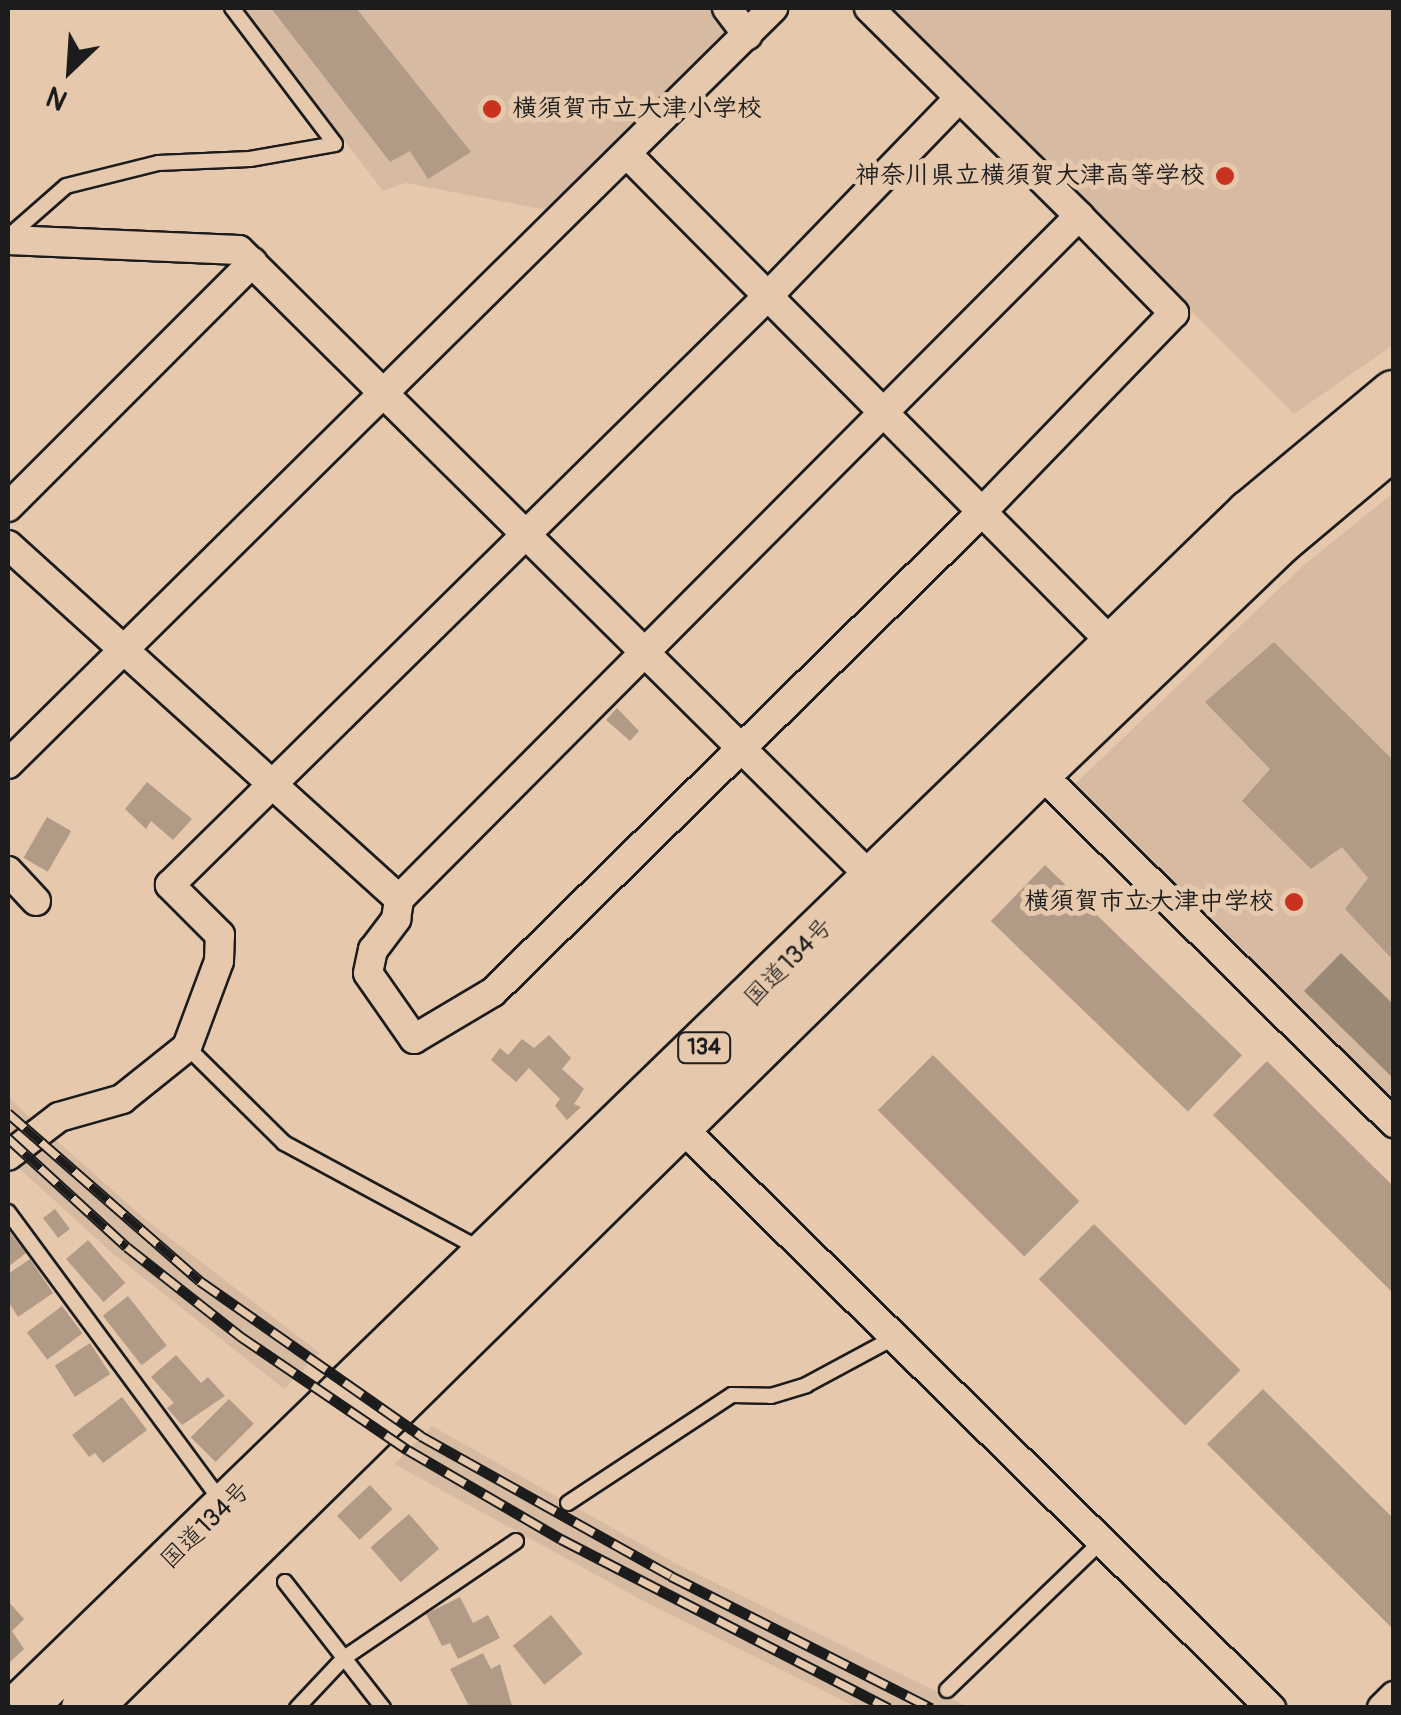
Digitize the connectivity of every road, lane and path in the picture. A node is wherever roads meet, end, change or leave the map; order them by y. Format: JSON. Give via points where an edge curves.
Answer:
{"nodes":[{"id":1,"x":232,"y":8,"type":"edge"},
{"id":2,"x":727,"y":8,"type":"edge"},
{"id":3,"x":773,"y":8,"type":"edge"},
{"id":4,"x":869,"y":8,"type":"edge"},
{"id":5,"x":747,"y":35,"type":"junction"},
{"id":6,"x":958,"y":98,"type":"junction"},
{"id":7,"x":629,"y":156,"type":"junction"},
{"id":8,"x":1079,"y":216,"type":"junction"},
{"id":9,"x":8,"y":239,"type":"edge"},
{"id":10,"x":254,"y":262,"type":"junction"},
{"id":11,"x":768,"y":296,"type":"junction"},
{"id":12,"x":384,"y":393,"type":"junction"},
{"id":13,"x":1394,"y":394,"type":"edge"},
{"id":14,"x":884,"y":413,"type":"junction"},
{"id":15,"x":1394,"y":443,"type":"edge"},
{"id":16,"x":8,"y":507,"type":"edge"},
{"id":17,"x":982,"y":512,"type":"junction"},
{"id":18,"x":525,"y":532,"type":"junction"},
{"id":19,"x":8,"y":545,"type":"edge"},
{"id":20,"x":1114,"y":645,"type":"junction"},
{"id":21,"x":128,"y":647,"type":"junction"},
{"id":22,"x":645,"y":652,"type":"junction"},
{"id":23,"x":742,"y":748,"type":"junction"},
{"id":24,"x":8,"y":764,"type":"edge"},
{"id":25,"x":1038,"y":771,"type":"junction"},
{"id":26,"x":272,"y":779,"type":"junction"},
{"id":27,"x":8,"y":871,"type":"edge"},
{"id":28,"x":874,"y":880,"type":"junction"},
{"id":29,"x":399,"y":899,"type":"junction"},
{"id":30,"x":36,"y":901,"type":"dead end"},
{"id":31,"x":187,"y":1047,"type":"junction"},
{"id":32,"x":666,"y":1112,"type":"junction"},
{"id":33,"x":1394,"y":1123,"type":"edge"},
{"id":34,"x":8,"y":1156,"type":"edge"},
{"id":35,"x":8,"y":1212,"type":"edge"},
{"id":36,"x":488,"y":1254,"type":"junction"},
{"id":37,"x":896,"y":1338,"type":"junction"},
{"id":38,"x":568,"y":1503,"type":"dead end"},
{"id":39,"x":225,"y":1507,"type":"junction"},
{"id":40,"x":516,"y":1540,"type":"dead end"},
{"id":41,"x":1102,"y":1541,"type":"junction"},
{"id":42,"x":285,"y":1582,"type":"dead end"},
{"id":43,"x":344,"y":1658,"type":"junction"},
{"id":44,"x":947,"y":1690,"type":"dead end"},
{"id":45,"x":1394,"y":1696,"type":"edge"},
{"id":46,"x":20,"y":1708,"type":"edge"},
{"id":47,"x":86,"y":1708,"type":"edge"},
{"id":48,"x":297,"y":1708,"type":"edge"},
{"id":49,"x":383,"y":1708,"type":"edge"},
{"id":50,"x":1271,"y":1708,"type":"edge"},
{"id":51,"x":1382,"y":1708,"type":"edge"}],
"edges":[{"from":1,"to":9,"type":"lane","via":[[335,144],[158,164],[66,186]]},
{"from":2,"to":5,"type":"street"},
{"from":3,"to":5,"type":"street"},
{"from":4,"to":6,"type":"street"},
{"from":5,"to":7,"type":"street"},
{"from":6,"to":8,"type":"street"},
{"from":6,"to":11,"type":"street"},
{"from":7,"to":11,"type":"street"},
{"from":7,"to":12,"type":"street"},
{"from":8,"to":14,"type":"street"},
{"from":8,"to":17,"type":"street","via":[[1174,313]]},
{"from":9,"to":10,"type":"street","via":[[239,250]]},
{"from":10,"to":12,"type":"street"},
{"from":10,"to":16,"type":"street"},
{"from":11,"to":14,"type":"street"},
{"from":11,"to":18,"type":"street"},
{"from":12,"to":18,"type":"street"},
{"from":12,"to":21,"type":"street"},
{"from":13,"to":20,"type":"highway","name":"国道134号","number":"134","via":[[1251,514]]},
{"from":14,"to":17,"type":"street"},
{"from":14,"to":22,"type":"street"},
{"from":15,"to":25,"type":"highway","name":"国道134号","number":"134","via":[[1280,540]]},
{"from":17,"to":20,"type":"street"},
{"from":17,"to":23,"type":"street"},
{"from":18,"to":22,"type":"street"},
{"from":18,"to":26,"type":"street"},
{"from":19,"to":21,"type":"street"},
{"from":20,"to":28,"type":"highway","name":"国道134号","number":"134"},
{"from":21,"to":24,"type":"street"},
{"from":21,"to":26,"type":"street"},
{"from":22,"to":23,"type":"street"},
{"from":22,"to":29,"type":"street"},
{"from":23,"to":28,"type":"street"},
{"from":23,"to":29,"type":"street","via":[[493,992],[414,1038],[368,973]]},
{"from":25,"to":32,"type":"highway","name":"国道134号","number":"134"},
{"from":25,"to":33,"type":"street"},
{"from":26,"to":29,"type":"street"},
{"from":26,"to":31,"type":"street","via":[[170,885],[220,936],[219,961]]},
{"from":27,"to":30,"type":"street"},
{"from":28,"to":32,"type":"highway","name":"国道134号","number":"134"},
{"from":31,"to":34,"type":"street","via":[[122,1099],[59,1117]]},
{"from":31,"to":36,"type":"lane","via":[[284,1143]]},
{"from":32,"to":36,"type":"highway","name":"国道134号","number":"134"},
{"from":32,"to":37,"type":"street"},
{"from":32,"to":47,"type":"highway","name":"国道134号","number":"134"},
{"from":35,"to":39,"type":"lane"},
{"from":36,"to":39,"type":"highway","name":"国道134号","number":"134"},
{"from":37,"to":38,"type":"lane","via":[[806,1385],[771,1396],[732,1395]]},
{"from":37,"to":41,"type":"street"},
{"from":39,"to":46,"type":"highway","name":"国道134号","number":"134"},
{"from":40,"to":43,"type":"lane"},
{"from":41,"to":44,"type":"lane"},
{"from":41,"to":50,"type":"street"},
{"from":42,"to":43,"type":"lane"},
{"from":43,"to":48,"type":"lane"},
{"from":43,"to":49,"type":"lane"},
{"from":45,"to":51,"type":"street"}]}
